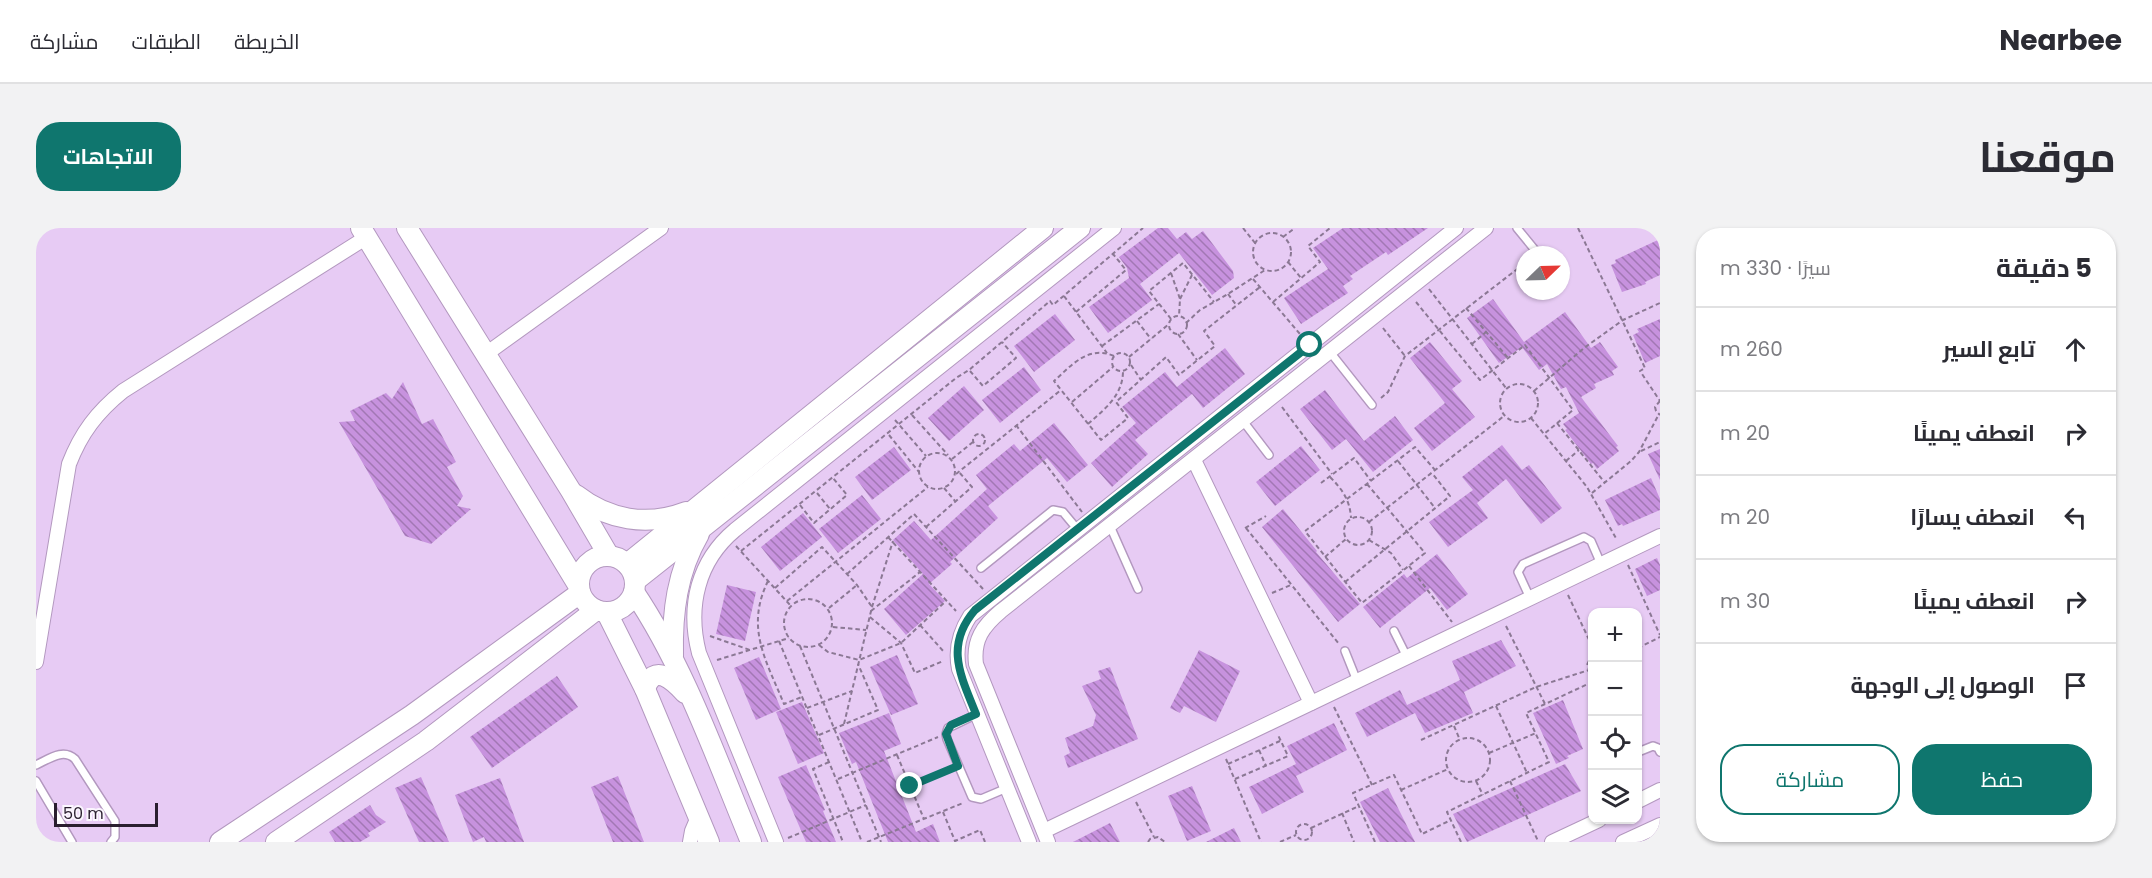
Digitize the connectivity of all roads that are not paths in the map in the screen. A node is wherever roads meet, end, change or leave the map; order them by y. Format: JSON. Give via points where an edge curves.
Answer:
{"nodes":[{"id":1,"x":407,"y":228,"type":"edge"},
{"id":2,"x":661,"y":228,"type":"edge"},
{"id":3,"x":1043,"y":228,"type":"edge"},
{"id":4,"x":1080,"y":228,"type":"edge"},
{"id":5,"x":1114,"y":228,"type":"edge"},
{"id":6,"x":1456,"y":228,"type":"edge"},
{"id":7,"x":1486,"y":228,"type":"edge"},
{"id":8,"x":1517,"y":228,"type":"edge"},
{"id":9,"x":364,"y":232,"type":"edge"},
{"id":10,"x":1532,"y":246,"type":"edge"},
{"id":11,"x":1330,"y":352,"type":"junction"},
{"id":12,"x":486,"y":354,"type":"junction"},
{"id":13,"x":1372,"y":405,"type":"road end"},
{"id":14,"x":1243,"y":421,"type":"junction"},
{"id":15,"x":791,"y":444,"type":"junction"},
{"id":16,"x":1269,"y":455,"type":"dead end"},
{"id":17,"x":1194,"y":460,"type":"junction"},
{"id":18,"x":571,"y":491,"type":"junction"},
{"id":19,"x":701,"y":504,"type":"junction"},
{"id":20,"x":1083,"y":526,"type":"junction"},
{"id":21,"x":1110,"y":526,"type":"junction"},
{"id":22,"x":703,"y":527,"type":"junction"},
{"id":23,"x":1660,"y":536,"type":"edge"},
{"id":24,"x":609,"y":556,"type":"junction"},
{"id":25,"x":1601,"y":564,"type":"junction"},
{"id":26,"x":981,"y":568,"type":"dead end"},
{"id":27,"x":632,"y":579,"type":"junction"},
{"id":28,"x":579,"y":589,"type":"junction"},
{"id":29,"x":1138,"y":589,"type":"dead end"},
{"id":30,"x":1530,"y":598,"type":"junction"},
{"id":31,"x":601,"y":612,"type":"junction"},
{"id":32,"x":1394,"y":631,"type":"dead end"},
{"id":33,"x":1344,"y":651,"type":"road end"},
{"id":34,"x":1407,"y":657,"type":"junction"},
{"id":35,"x":36,"y":662,"type":"edge"},
{"id":36,"x":673,"y":662,"type":"junction"},
{"id":37,"x":1357,"y":681,"type":"junction"},
{"id":38,"x":645,"y":689,"type":"junction"},
{"id":39,"x":693,"y":701,"type":"junction"},
{"id":40,"x":1311,"y":703,"type":"junction"},
{"id":41,"x":976,"y":714,"type":"junction"},
{"id":42,"x":412,"y":715,"type":"junction"},
{"id":43,"x":426,"y":741,"type":"junction"},
{"id":44,"x":1642,"y":750,"type":"edge"},
{"id":45,"x":1660,"y":752,"type":"edge"},
{"id":46,"x":36,"y":765,"type":"edge"},
{"id":47,"x":36,"y":781,"type":"edge"},
{"id":48,"x":1007,"y":788,"type":"junction"},
{"id":49,"x":1660,"y":790,"type":"edge"},
{"id":50,"x":1642,"y":798,"type":"edge"},
{"id":51,"x":698,"y":817,"type":"junction"},
{"id":52,"x":1589,"y":824,"type":"edge"},
{"id":53,"x":1660,"y":825,"type":"edge"},
{"id":54,"x":1046,"y":836,"type":"edge"},
{"id":55,"x":1630,"y":841,"type":"edge"},
{"id":56,"x":72,"y":842,"type":"edge"},
{"id":57,"x":111,"y":842,"type":"edge"},
{"id":58,"x":220,"y":842,"type":"edge"},
{"id":59,"x":276,"y":842,"type":"edge"},
{"id":60,"x":690,"y":842,"type":"edge"},
{"id":61,"x":708,"y":842,"type":"edge"},
{"id":62,"x":751,"y":842,"type":"edge"},
{"id":63,"x":777,"y":842,"type":"edge"},
{"id":64,"x":1029,"y":842,"type":"edge"},
{"id":65,"x":1552,"y":842,"type":"edge"}],
"edges":[{"from":1,"to":12,"type":"street"},
{"from":2,"to":12,"type":"street"},
{"from":3,"to":15,"type":"street"},
{"from":4,"to":15,"type":"street"},
{"from":5,"to":63,"type":"street","via":[[727,536],[711,556],[694,603],[699,653]]},
{"from":6,"to":20,"type":"street"},
{"from":7,"to":11,"type":"street"},
{"from":8,"to":10,"type":"lane"},
{"from":9,"to":28,"type":"street"},
{"from":9,"to":35,"type":"street","via":[[123,391],[90,423],[69,464]]},
{"from":11,"to":13,"type":"lane"},
{"from":11,"to":14,"type":"street"},
{"from":12,"to":18,"type":"street"},
{"from":14,"to":16,"type":"lane"},
{"from":14,"to":17,"type":"street"},
{"from":15,"to":19,"type":"street"},
{"from":15,"to":22,"type":"street"},
{"from":17,"to":21,"type":"street"},
{"from":17,"to":40,"type":"street"},
{"from":18,"to":19,"type":"street","via":[[605,513],[644,521],[664,519]]},
{"from":18,"to":24,"type":"street"},
{"from":19,"to":27,"type":"street"},
{"from":20,"to":26,"type":"lane","via":[[1053,510]]},
{"from":20,"to":41,"type":"street","via":[[975,610],[966,623],[950,658],[959,669]]},
{"from":21,"to":29,"type":"lane"},
{"from":21,"to":54,"type":"street","via":[[991,620],[975,649],[978,671]]},
{"from":22,"to":27,"type":"street"},
{"from":22,"to":36,"type":"street","via":[[679,581],[673,616]]},
{"from":23,"to":25,"type":"street"},
{"from":24,"to":27,"type":"street","via":[[619,558]]},
{"from":24,"to":28,"type":"street","via":[[587,564],[580,574]]},
{"from":25,"to":30,"type":"street"},
{"from":25,"to":30,"type":"lane","via":[[1591,542],[1584,537],[1524,564],[1518,572]]},
{"from":27,"to":31,"type":"street","via":[[624,607]]},
{"from":27,"to":36,"type":"street"},
{"from":28,"to":31,"type":"street","via":[[586,603]]},
{"from":28,"to":42,"type":"street"},
{"from":30,"to":34,"type":"street"},
{"from":31,"to":38,"type":"street"},
{"from":31,"to":43,"type":"street"},
{"from":32,"to":34,"type":"lane"},
{"from":33,"to":37,"type":"lane"},
{"from":34,"to":37,"type":"street"},
{"from":36,"to":39,"type":"street"},
{"from":37,"to":40,"type":"street"},
{"from":38,"to":39,"type":"street","via":[[650,680],[666,676]]},
{"from":38,"to":51,"type":"street"},
{"from":39,"to":62,"type":"street"},
{"from":40,"to":54,"type":"street","via":[[1130,790]]},
{"from":41,"to":48,"type":"street"},
{"from":41,"to":48,"type":"lane","via":[[951,725],[946,734],[958,766],[974,799],[981,800]]},
{"from":42,"to":43,"type":"street"},
{"from":42,"to":58,"type":"street"},
{"from":43,"to":59,"type":"street"},
{"from":44,"to":45,"type":"lane","via":[[1653,746]]},
{"from":46,"to":57,"type":"lane","via":[[64,753],[75,759],[115,821]]},
{"from":47,"to":56,"type":"lane"},
{"from":48,"to":64,"type":"street"},
{"from":49,"to":50,"type":"street"},
{"from":51,"to":60,"type":"street"},
{"from":51,"to":61,"type":"street"},
{"from":52,"to":65,"type":"street"},
{"from":53,"to":55,"type":"street"}]}
